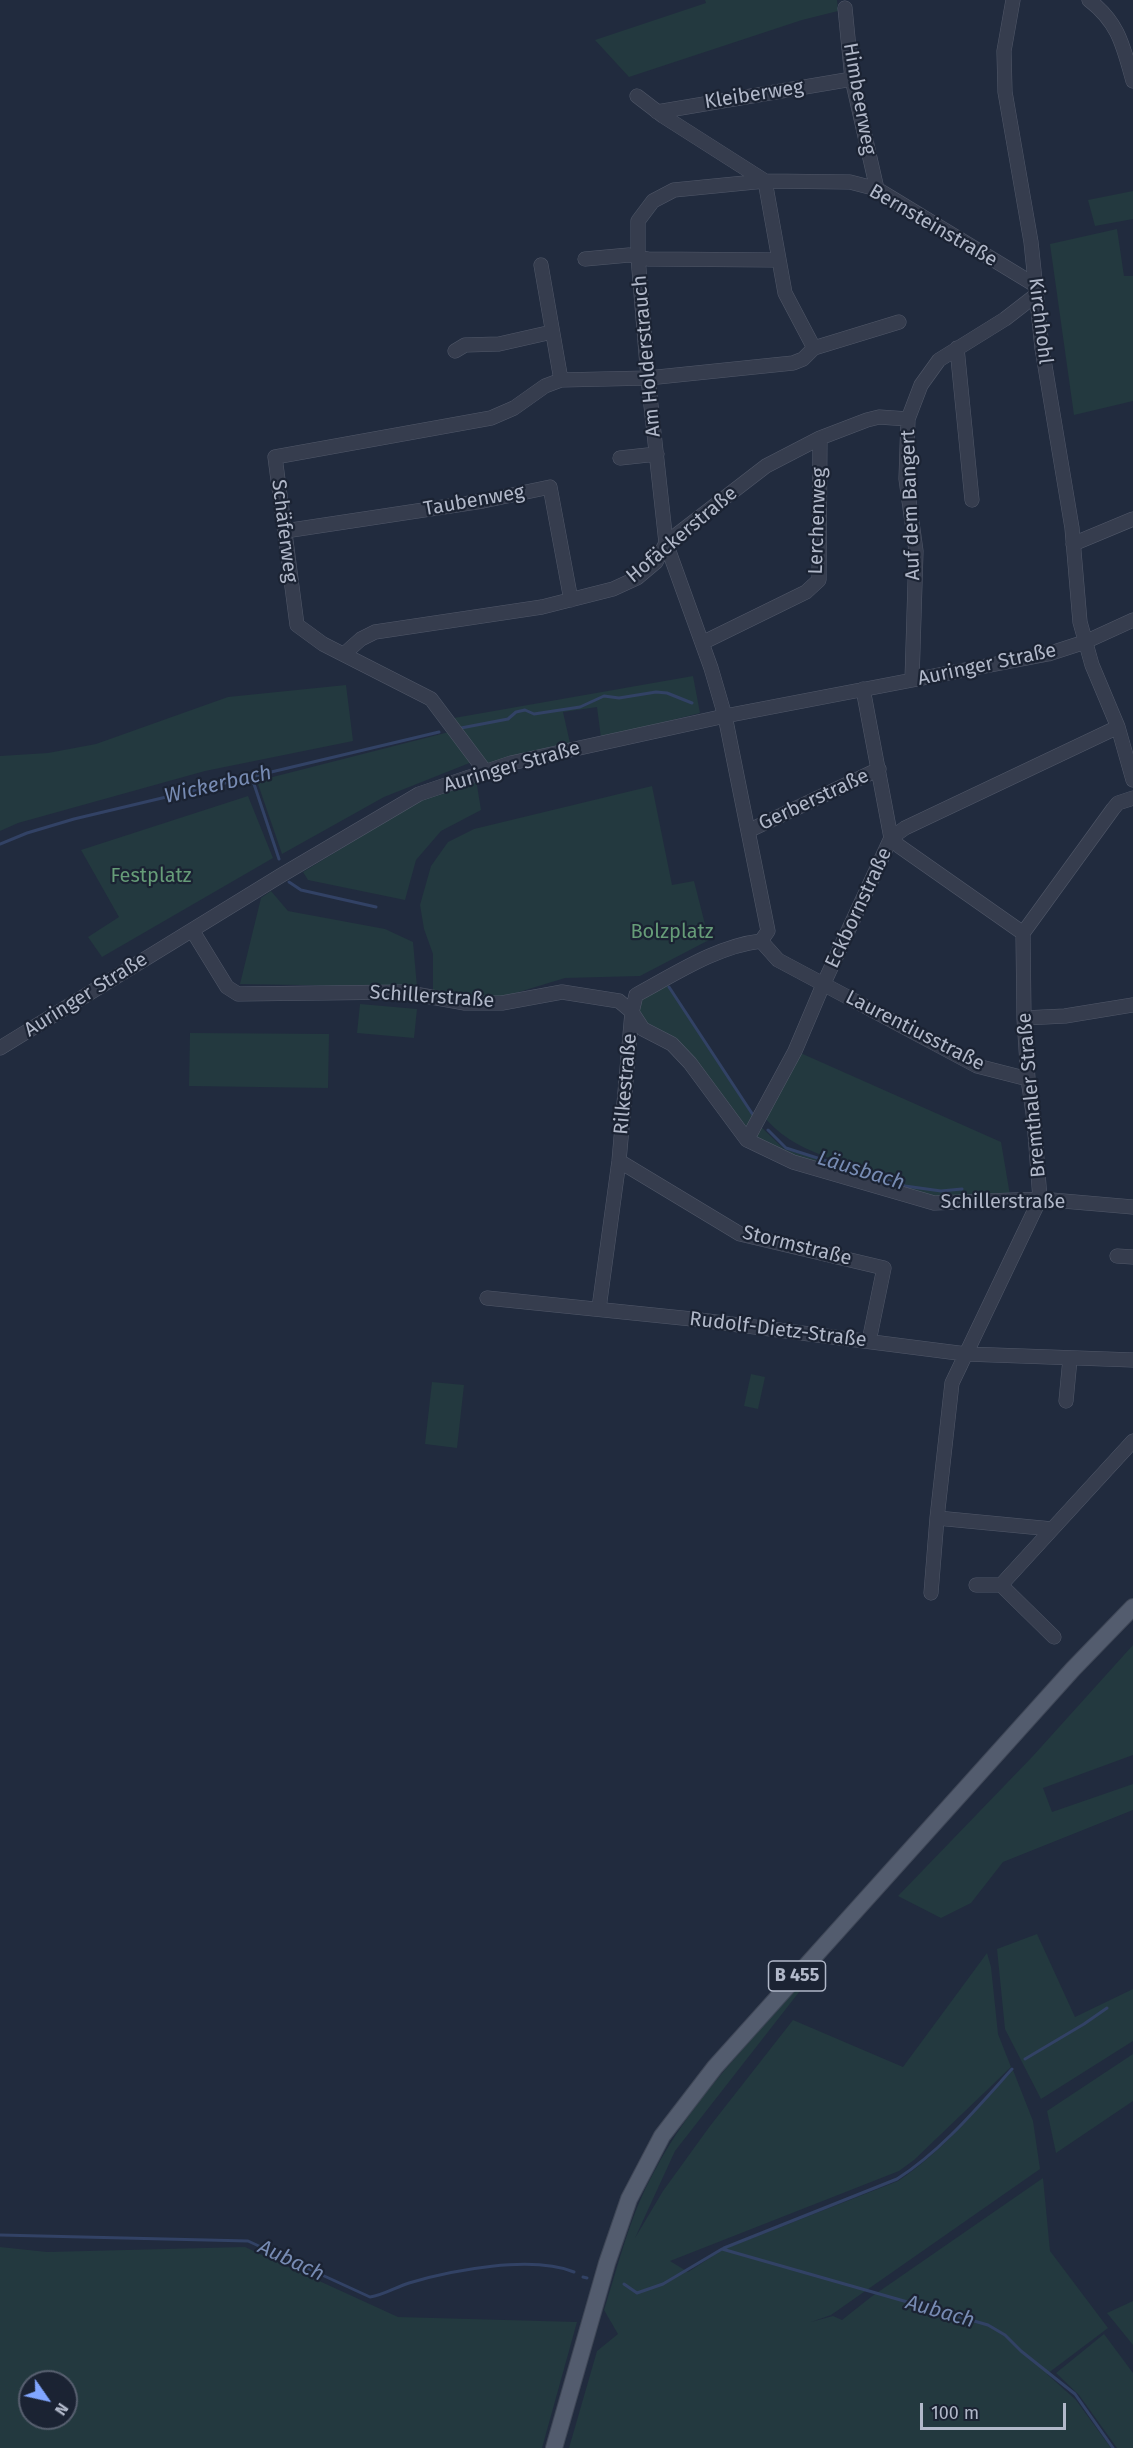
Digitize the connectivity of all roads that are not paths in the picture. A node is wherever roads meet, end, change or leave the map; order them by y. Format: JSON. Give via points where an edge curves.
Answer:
{"nodes":[{"id":1,"x":1013,"y":0,"type":"edge"},
{"id":2,"x":1089,"y":0,"type":"edge"},
{"id":3,"x":845,"y":8,"type":"dead end"},
{"id":4,"x":852,"y":80,"type":"junction"},
{"id":5,"x":1133,"y":81,"type":"edge"},
{"id":6,"x":637,"y":96,"type":"dead end"},
{"id":7,"x":657,"y":112,"type":"junction"},
{"id":8,"x":765,"y":181,"type":"junction"},
{"id":9,"x":877,"y":189,"type":"junction"},
{"id":10,"x":638,"y":257,"type":"junction"},
{"id":11,"x":585,"y":259,"type":"dead end"},
{"id":12,"x":778,"y":260,"type":"junction"},
{"id":13,"x":541,"y":265,"type":"dead end"},
{"id":14,"x":1035,"y":290,"type":"junction"},
{"id":15,"x":899,"y":322,"type":"dead end"},
{"id":16,"x":552,"y":332,"type":"junction"},
{"id":17,"x":814,"y":348,"type":"junction"},
{"id":18,"x":957,"y":348,"type":"junction"},
{"id":19,"x":455,"y":351,"type":"dead end"},
{"id":20,"x":648,"y":378,"type":"junction"},
{"id":21,"x":561,"y":380,"type":"junction"},
{"id":22,"x":908,"y":419,"type":"junction"},
{"id":23,"x":820,"y":438,"type":"junction"},
{"id":24,"x":657,"y":454,"type":"junction"},
{"id":25,"x":620,"y":458,"type":"dead end"},
{"id":26,"x":972,"y":500,"type":"dead end"},
{"id":27,"x":1133,"y":519,"type":"edge"},
{"id":28,"x":285,"y":531,"type":"junction"},
{"id":29,"x":666,"y":543,"type":"junction"},
{"id":30,"x":1073,"y":544,"type":"junction"},
{"id":31,"x":571,"y":600,"type":"junction"},
{"id":32,"x":1133,"y":620,"type":"edge"},
{"id":33,"x":1084,"y":642,"type":"junction"},
{"id":34,"x":702,"y":643,"type":"junction"},
{"id":35,"x":344,"y":654,"type":"junction"},
{"id":36,"x":912,"y":680,"type":"junction"},
{"id":37,"x":863,"y":689,"type":"junction"},
{"id":38,"x":725,"y":716,"type":"junction"},
{"id":39,"x":1118,"y":727,"type":"junction"},
{"id":40,"x":879,"y":769,"type":"junction"},
{"id":41,"x":485,"y":771,"type":"junction"},
{"id":42,"x":1133,"y":778,"type":"edge"},
{"id":43,"x":1133,"y":798,"type":"edge"},
{"id":44,"x":748,"y":831,"type":"junction"},
{"id":45,"x":891,"y":838,"type":"junction"},
{"id":46,"x":192,"y":930,"type":"junction"},
{"id":47,"x":1023,"y":933,"type":"junction"},
{"id":48,"x":761,"y":941,"type":"junction"},
{"id":49,"x":823,"y":985,"type":"junction"},
{"id":50,"x":1133,"y":1005,"type":"edge"},
{"id":51,"x":632,"y":1012,"type":"junction"},
{"id":52,"x":1024,"y":1018,"type":"junction"},
{"id":53,"x":0,"y":1048,"type":"edge"},
{"id":54,"x":1028,"y":1079,"type":"junction"},
{"id":55,"x":747,"y":1140,"type":"junction"},
{"id":56,"x":619,"y":1161,"type":"junction"},
{"id":57,"x":1040,"y":1199,"type":"junction"},
{"id":58,"x":1133,"y":1207,"type":"edge"},
{"id":59,"x":1117,"y":1256,"type":"dead end"},
{"id":60,"x":1133,"y":1257,"type":"edge"},
{"id":61,"x":487,"y":1298,"type":"dead end"},
{"id":62,"x":599,"y":1308,"type":"junction"},
{"id":63,"x":869,"y":1341,"type":"junction"},
{"id":64,"x":966,"y":1354,"type":"junction"},
{"id":65,"x":1070,"y":1359,"type":"junction"},
{"id":66,"x":1133,"y":1360,"type":"edge"},
{"id":67,"x":1066,"y":1401,"type":"dead end"},
{"id":68,"x":1133,"y":1442,"type":"edge"},
{"id":69,"x":937,"y":1518,"type":"junction"},
{"id":70,"x":1052,"y":1529,"type":"junction"},
{"id":71,"x":976,"y":1585,"type":"dead end"},
{"id":72,"x":1001,"y":1585,"type":"junction"},
{"id":73,"x":932,"y":1593,"type":"dead end"},
{"id":74,"x":1133,"y":1606,"type":"edge"},
{"id":75,"x":1054,"y":1636,"type":"dead end"},
{"id":76,"x":554,"y":2448,"type":"edge"}],
"edges":[{"from":1,"to":14,"type":"street","name":"Kirchhohl","via":[[1004,51],[1005,92]]},
{"from":2,"to":5,"type":"street","via":[[1116,28]]},
{"from":3,"to":4,"type":"street","name":"Himbeerweg"},
{"from":4,"to":7,"type":"street","name":"Kleiberweg"},
{"from":4,"to":9,"type":"street","name":"Himbeerweg"},
{"from":6,"to":7,"type":"street"},
{"from":7,"to":8,"type":"street"},
{"from":8,"to":9,"type":"street","name":"Bernsteinstraße","via":[[850,182]]},
{"from":8,"to":10,"type":"street","name":"Am Holderstrauch","via":[[674,190],[653,201],[638,221]]},
{"from":8,"to":12,"type":"street"},
{"from":9,"to":14,"type":"street","name":"Bernsteinstraße"},
{"from":10,"to":11,"type":"street","name":"Am Holderstrauch"},
{"from":10,"to":12,"type":"street"},
{"from":10,"to":20,"type":"street","name":"Am Holderstrauch"},
{"from":12,"to":17,"type":"street","via":[[785,293]]},
{"from":13,"to":16,"type":"street"},
{"from":14,"to":18,"type":"street","name":"Auf dem Bangert","via":[[1005,319]]},
{"from":14,"to":30,"type":"street","name":"Kirchhohl"},
{"from":15,"to":17,"type":"street","name":"Schäferweg"},
{"from":16,"to":19,"type":"street","via":[[499,344],[465,345]]},
{"from":16,"to":21,"type":"street"},
{"from":17,"to":20,"type":"street","name":"Schäferweg","via":[[794,363]]},
{"from":18,"to":22,"type":"street","name":"Auf dem Bangert","via":[[939,360],[921,384]]},
{"from":18,"to":26,"type":"street"},
{"from":20,"to":21,"type":"street","name":"Schäferweg"},
{"from":20,"to":24,"type":"street","name":"Am Holderstrauch"},
{"from":21,"to":28,"type":"street","name":"Schäferweg","via":[[491,417],[275,457]]},
{"from":22,"to":23,"type":"street","name":"Hofäckerstraße","via":[[879,417]]},
{"from":22,"to":36,"type":"street","name":"Auf dem Bangert","via":[[906,479],[916,551]]},
{"from":23,"to":29,"type":"street","name":"Hofäckerstraße","via":[[766,466]]},
{"from":23,"to":34,"type":"street","name":"Lerchenweg","via":[[819,580],[806,592]]},
{"from":24,"to":25,"type":"street","name":"Am Holderstrauch"},
{"from":24,"to":29,"type":"street","name":"Am Holderstrauch"},
{"from":27,"to":30,"type":"street"},
{"from":28,"to":31,"type":"street","name":"Taubenweg","via":[[550,487]]},
{"from":28,"to":35,"type":"street","name":"Schäferweg","via":[[297,626]]},
{"from":29,"to":31,"type":"street","name":"Hofäckerstraße","via":[[656,562],[637,578]]},
{"from":29,"to":34,"type":"street","name":"Am Holderstrauch"},
{"from":30,"to":33,"type":"street","name":"Kirchhohl"},
{"from":31,"to":35,"type":"street","name":"Hofäckerstraße","via":[[375,632]]},
{"from":32,"to":33,"type":"street","name":"Auringer Straße"},
{"from":33,"to":36,"type":"street","name":"Auringer Straße","via":[[1048,654]]},
{"from":33,"to":39,"type":"street","name":"Kirchhohl"},
{"from":34,"to":38,"type":"street","name":"Am Holderstrauch"},
{"from":35,"to":41,"type":"street","name":"Schäferweg","via":[[431,699]]},
{"from":36,"to":37,"type":"street","name":"Auringer Straße"},
{"from":37,"to":38,"type":"street","name":"Auringer Straße"},
{"from":37,"to":40,"type":"street"},
{"from":38,"to":41,"type":"street","name":"Auringer Straße"},
{"from":38,"to":44,"type":"street"},
{"from":39,"to":42,"type":"street","name":"Kirchhohl"},
{"from":39,"to":45,"type":"street","name":"Eckbornstraße"},
{"from":40,"to":44,"type":"street","name":"Gerberstraße"},
{"from":40,"to":45,"type":"street"},
{"from":41,"to":46,"type":"street","name":"Auringer Straße","via":[[419,794]]},
{"from":43,"to":47,"type":"street","via":[[1113,809]]},
{"from":44,"to":48,"type":"street","via":[[768,931]]},
{"from":45,"to":47,"type":"street"},
{"from":45,"to":49,"type":"street","name":"Eckbornstraße"},
{"from":46,"to":51,"type":"street","name":"Schillerstraße","via":[[227,987],[238,994],[403,992],[465,1003],[502,1003],[562,992],[619,1001]]},
{"from":46,"to":53,"type":"street","name":"Auringer Straße"},
{"from":47,"to":52,"type":"street","name":"Bremthaler Straße"},
{"from":48,"to":49,"type":"street","name":"Laurentiusstraße","via":[[778,960]]},
{"from":48,"to":51,"type":"street","name":"Rilkestraße","via":[[692,964],[636,995]]},
{"from":49,"to":54,"type":"street","name":"Laurentiusstraße","via":[[977,1066]]},
{"from":49,"to":55,"type":"street","name":"Eckbornstraße","via":[[795,1051]]},
{"from":50,"to":52,"type":"street"},
{"from":51,"to":55,"type":"street","name":"Schillerstraße","via":[[643,1029],[672,1044],[690,1063]]},
{"from":51,"to":56,"type":"street","name":"Rilkestraße"},
{"from":52,"to":54,"type":"street","name":"Bremthaler Straße"},
{"from":54,"to":57,"type":"street","name":"Bremthaler Straße"},
{"from":55,"to":57,"type":"street","name":"Schillerstraße","via":[[793,1162],[934,1203]]},
{"from":56,"to":62,"type":"street","name":"Rilkestraße"},
{"from":56,"to":63,"type":"street","name":"Stormstraße","via":[[740,1234],[884,1268]]},
{"from":57,"to":58,"type":"street","name":"Schillerstraße"},
{"from":57,"to":64,"type":"street","name":"Bremthaler Straße"},
{"from":59,"to":60,"type":"street"},
{"from":61,"to":62,"type":"street","name":"Rudolf-Dietz-Straße"},
{"from":62,"to":63,"type":"street","name":"Rudolf-Dietz-Straße"},
{"from":63,"to":64,"type":"street","name":"Rudolf-Dietz-Straße"},
{"from":64,"to":65,"type":"street","name":"Rudolf-Dietz-Straße"},
{"from":64,"to":69,"type":"street","name":"Bremthaler Straße","via":[[952,1383]]},
{"from":65,"to":66,"type":"street","name":"Rudolf-Dietz-Straße"},
{"from":65,"to":67,"type":"street"},
{"from":68,"to":70,"type":"street"},
{"from":69,"to":70,"type":"street"},
{"from":69,"to":73,"type":"street","name":"Bremthaler Straße"},
{"from":70,"to":72,"type":"street"},
{"from":71,"to":72,"type":"street"},
{"from":72,"to":75,"type":"street"},
{"from":74,"to":76,"type":"main road","number":"B 455","via":[[715,2067],[662,2136],[618,2228]]}]}
